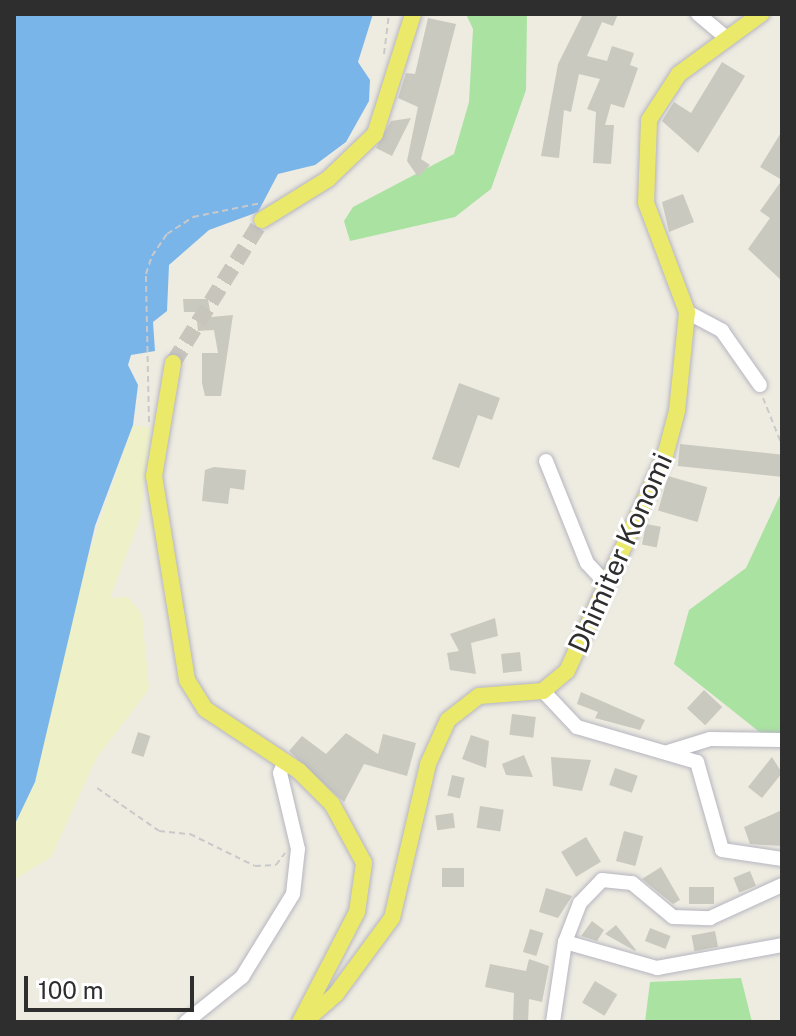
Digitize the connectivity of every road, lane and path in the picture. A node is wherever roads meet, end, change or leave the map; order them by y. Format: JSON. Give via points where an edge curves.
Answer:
{"nodes":[{"id":1,"x":389,"y":14,"type":"edge"},
{"id":2,"x":413,"y":14,"type":"edge"},
{"id":3,"x":698,"y":14,"type":"edge"},
{"id":4,"x":754,"y":16,"type":"edge"},
{"id":5,"x":727,"y":38,"type":"junction"},
{"id":6,"x":383,"y":54,"type":"junction"},
{"id":7,"x":391,"y":69,"type":"junction"},
{"id":8,"x":273,"y":200,"type":"dead end"},
{"id":9,"x":262,"y":220,"type":"tunnel mouth"},
{"id":10,"x":687,"y":312,"type":"junction"},
{"id":11,"x":173,"y":363,"type":"tunnel mouth"},
{"id":12,"x":758,"y":381,"type":"joint"},
{"id":13,"x":157,"y":432,"type":"junction"},
{"id":14,"x":782,"y":445,"type":"edge"},
{"id":15,"x":546,"y":461,"type":"dead end"},
{"id":16,"x":604,"y":581,"type":"junction"},
{"id":17,"x":543,"y":691,"type":"junction"},
{"id":18,"x":782,"y":740,"type":"edge"},
{"id":19,"x":661,"y":754,"type":"junction"},
{"id":20,"x":285,"y":761,"type":"junction"},
{"id":21,"x":97,"y":788,"type":"dead end"},
{"id":22,"x":296,"y":832,"type":"junction"},
{"id":23,"x":782,"y":859,"type":"edge"},
{"id":24,"x":780,"y":887,"type":"edge"},
{"id":25,"x":565,"y":942,"type":"junction"},
{"id":26,"x":782,"y":945,"type":"edge"},
{"id":27,"x":186,"y":1022,"type":"edge"},
{"id":28,"x":302,"y":1022,"type":"edge"},
{"id":29,"x":553,"y":1022,"type":"edge"}],
"edges":[{"from":1,"to":6,"type":"path"},
{"from":2,"to":7,"type":"main road"},
{"from":3,"to":5,"type":"street"},
{"from":4,"to":5,"type":"main road","name":"Dhimiter Konomi"},
{"from":5,"to":10,"type":"main road","name":"Dhimiter Konomi","via":[[668,85],[644,145],[650,222]]},
{"from":6,"to":7,"type":"path"},
{"from":6,"to":7,"type":"path"},
{"from":7,"to":9,"type":"main road","via":[[375,134],[359,155]]},
{"from":8,"to":13,"type":"path","via":[[219,208],[167,234],[146,274],[149,350],[144,416]]},
{"from":10,"to":12,"type":"street","via":[[722,331]]},
{"from":10,"to":16,"type":"main road","name":"Dhimiter Konomi","via":[[672,434]]},
{"from":11,"to":13,"type":"main road"},
{"from":12,"to":14,"type":"path"},
{"from":13,"to":20,"type":"main road","via":[[160,538],[187,680],[205,709]]},
{"from":15,"to":16,"type":"street","via":[[587,563]]},
{"from":16,"to":17,"type":"main road","name":"Dhimiter Konomi","via":[[567,671]]},
{"from":17,"to":19,"type":"street","via":[[577,727]]},
{"from":17,"to":28,"type":"main road","via":[[479,696],[439,733],[392,918],[336,994]]},
{"from":18,"to":19,"type":"street","via":[[710,739]]},
{"from":19,"to":23,"type":"street","via":[[683,755],[705,774],[722,850]]},
{"from":20,"to":22,"type":"street","via":[[280,773]]},
{"from":20,"to":28,"type":"main road","via":[[332,804],[364,863],[357,912]]},
{"from":21,"to":22,"type":"path","via":[[159,831],[190,834],[255,866],[276,865]]},
{"from":22,"to":27,"type":"street","via":[[293,894],[237,984]]},
{"from":24,"to":25,"type":"street","via":[[728,914],[673,917],[632,883],[602,880],[580,903]]},
{"from":25,"to":26,"type":"street","via":[[657,968]]},
{"from":25,"to":29,"type":"street"}]}
